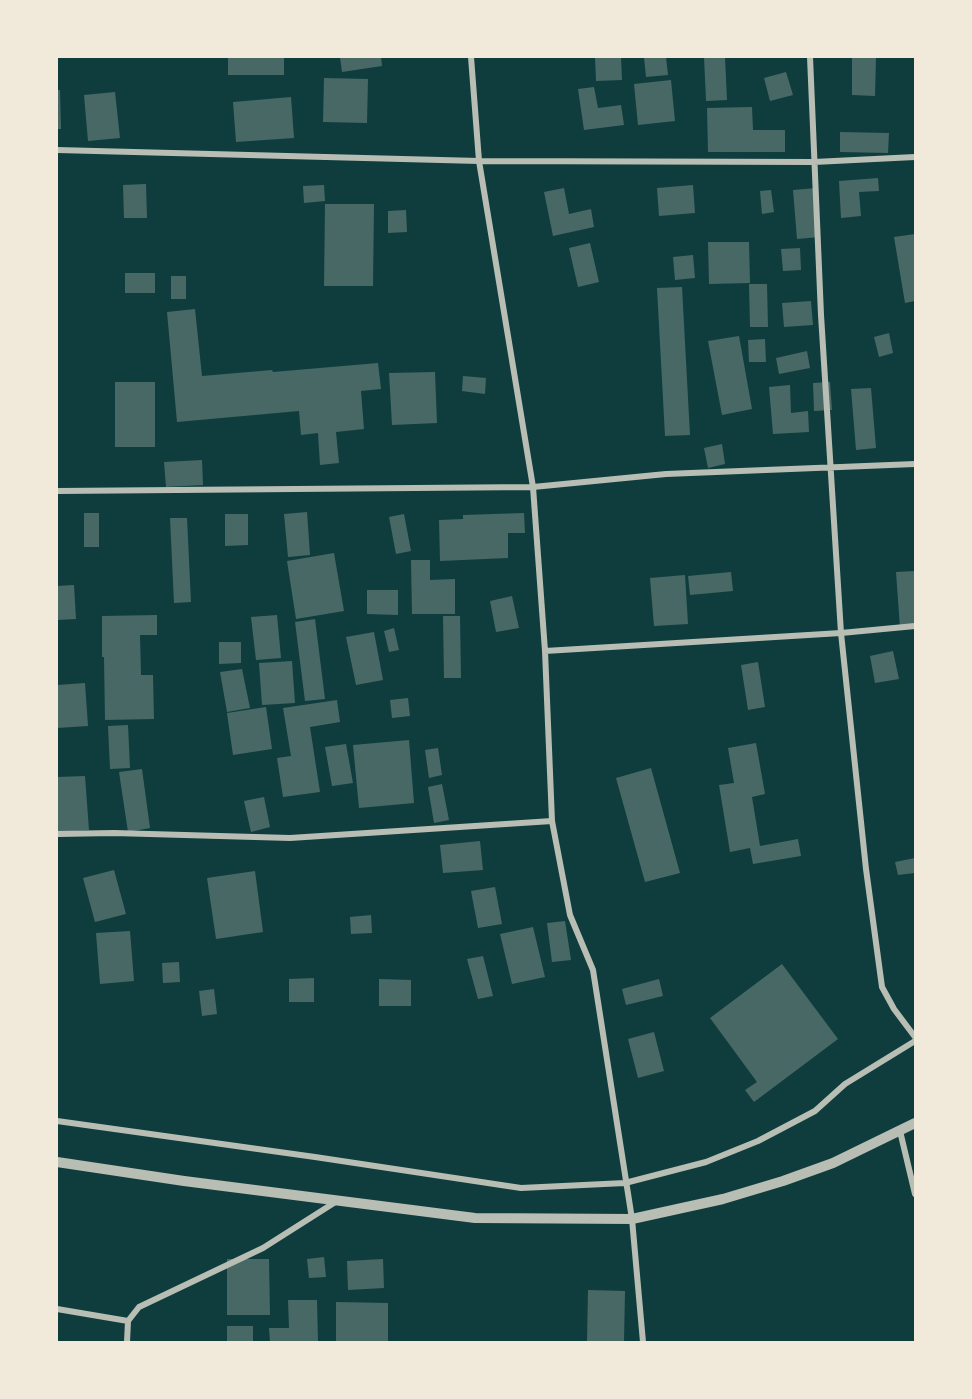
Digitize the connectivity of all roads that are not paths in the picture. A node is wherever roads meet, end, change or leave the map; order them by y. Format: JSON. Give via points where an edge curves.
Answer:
{"nodes":[{"id":1,"x":471,"y":57,"type":"edge"},
{"id":2,"x":810,"y":57,"type":"edge"},
{"id":3,"x":57,"y":150,"type":"edge"},
{"id":4,"x":915,"y":157,"type":"edge"},
{"id":5,"x":479,"y":161,"type":"junction"},
{"id":6,"x":814,"y":162,"type":"junction"},
{"id":7,"x":915,"y":464,"type":"edge"},
{"id":8,"x":831,"y":466,"type":"junction"},
{"id":9,"x":533,"y":487,"type":"junction"},
{"id":10,"x":57,"y":491,"type":"edge"},
{"id":11,"x":915,"y":627,"type":"edge"},
{"id":12,"x":841,"y":633,"type":"junction"},
{"id":13,"x":545,"y":651,"type":"junction"},
{"id":14,"x":552,"y":821,"type":"junction"},
{"id":15,"x":57,"y":834,"type":"edge"},
{"id":16,"x":915,"y":1039,"type":"edge"},
{"id":17,"x":57,"y":1120,"type":"edge"},
{"id":18,"x":915,"y":1123,"type":"edge"},
{"id":19,"x":900,"y":1131,"type":"junction"},
{"id":20,"x":57,"y":1162,"type":"edge"},
{"id":21,"x":625,"y":1183,"type":"junction"},
{"id":22,"x":915,"y":1194,"type":"edge"},
{"id":23,"x":338,"y":1201,"type":"junction"},
{"id":24,"x":632,"y":1219,"type":"junction"},
{"id":25,"x":57,"y":1310,"type":"edge"},
{"id":26,"x":128,"y":1321,"type":"junction"},
{"id":27,"x":127,"y":1342,"type":"edge"},
{"id":28,"x":643,"y":1342,"type":"edge"}],
"edges":[{"from":1,"to":5,"type":"street"},
{"from":2,"to":6,"type":"street"},
{"from":3,"to":5,"type":"street"},
{"from":4,"to":6,"type":"street"},
{"from":5,"to":6,"type":"street"},
{"from":5,"to":9,"type":"street"},
{"from":6,"to":8,"type":"street"},
{"from":7,"to":8,"type":"street"},
{"from":8,"to":9,"type":"street","via":[[666,474]]},
{"from":8,"to":12,"type":"street"},
{"from":9,"to":10,"type":"street"},
{"from":9,"to":13,"type":"street"},
{"from":11,"to":12,"type":"street"},
{"from":12,"to":13,"type":"street"},
{"from":12,"to":16,"type":"street","via":[[882,987]]},
{"from":13,"to":14,"type":"street"},
{"from":14,"to":15,"type":"street","via":[[290,838]]},
{"from":14,"to":21,"type":"street","via":[[570,915],[593,970]]},
{"from":16,"to":21,"type":"street","via":[[845,1084],[815,1111],[758,1141],[706,1162]]},
{"from":17,"to":21,"type":"street","via":[[521,1188]]},
{"from":18,"to":19,"type":"street"},
{"from":19,"to":22,"type":"street"},
{"from":19,"to":24,"type":"street","via":[[833,1163],[783,1181]]},
{"from":20,"to":23,"type":"street"},
{"from":21,"to":24,"type":"street"},
{"from":23,"to":24,"type":"street","via":[[475,1218]]},
{"from":23,"to":26,"type":"street","via":[[263,1248],[139,1307]]},
{"from":24,"to":28,"type":"street"},
{"from":25,"to":26,"type":"street"},
{"from":26,"to":27,"type":"street"}]}
